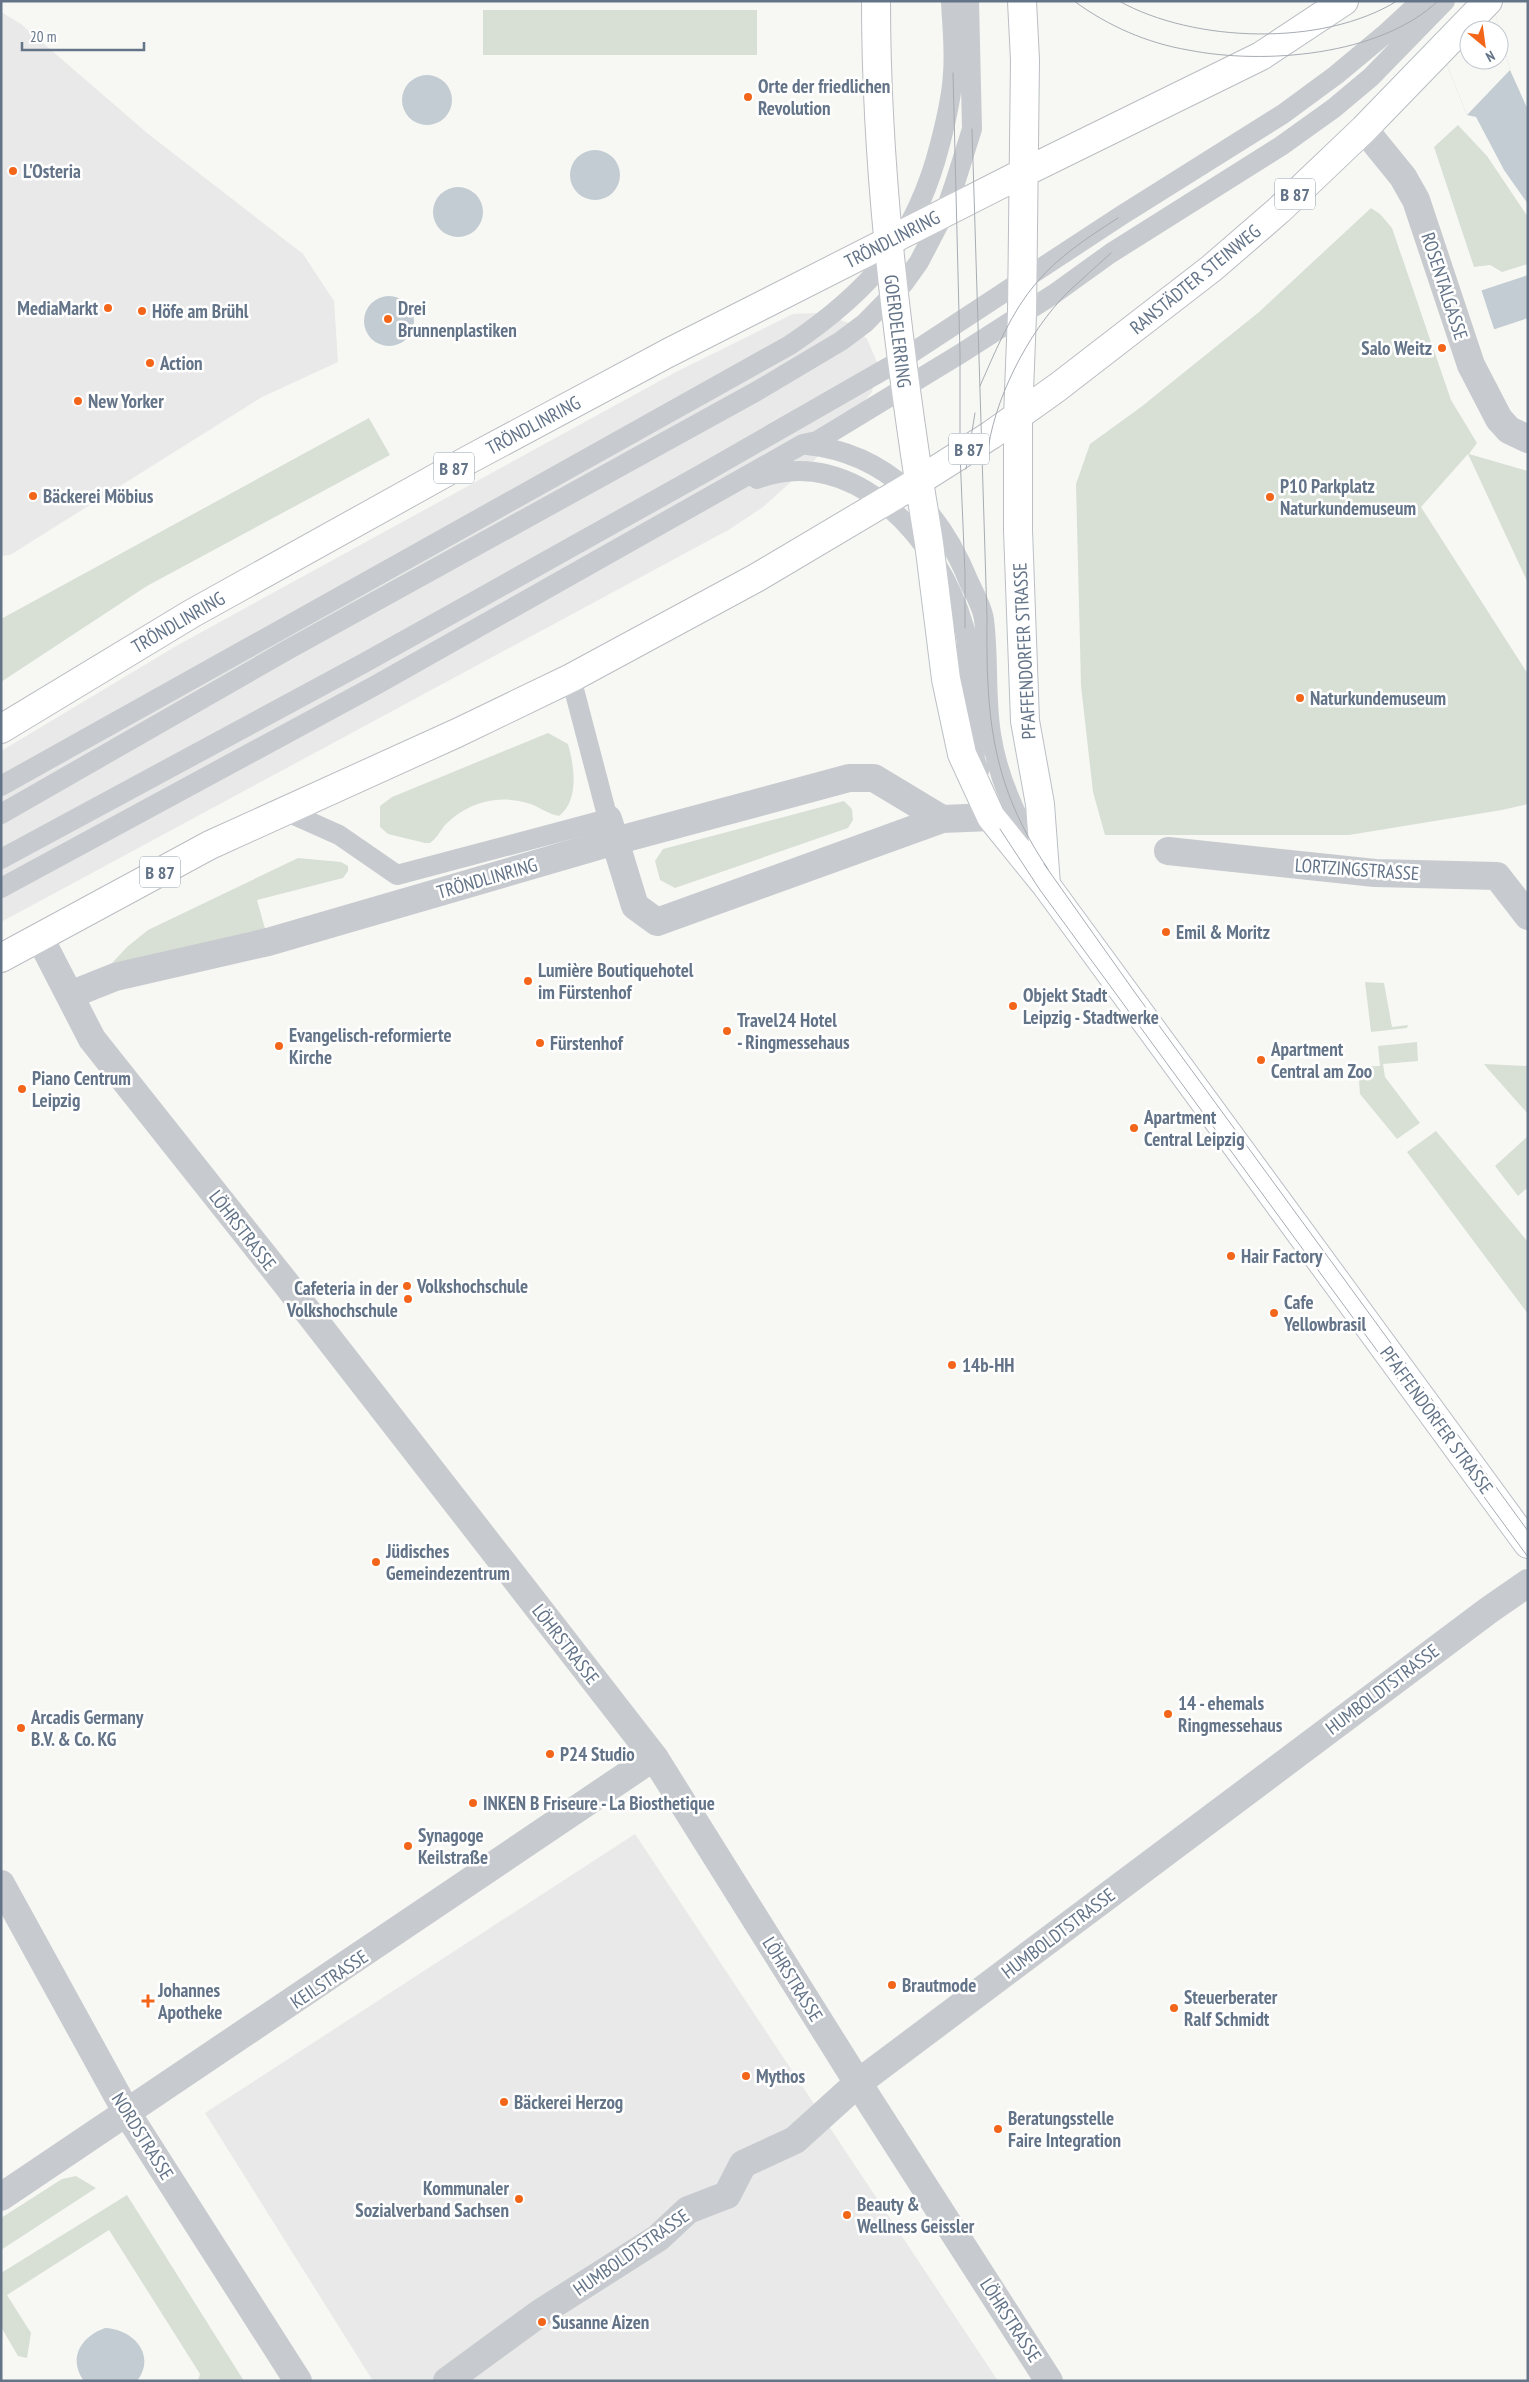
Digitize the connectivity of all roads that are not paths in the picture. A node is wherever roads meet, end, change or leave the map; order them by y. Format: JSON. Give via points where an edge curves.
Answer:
{"nodes":[{"id":1,"x":876,"y":1,"type":"edge"},
{"id":2,"x":951,"y":1,"type":"edge"},
{"id":3,"x":968,"y":1,"type":"edge"},
{"id":4,"x":1022,"y":1,"type":"edge"},
{"id":5,"x":1344,"y":1,"type":"edge"},
{"id":6,"x":1488,"y":1,"type":"edge"},
{"id":7,"x":1433,"y":6,"type":"edge"},
{"id":8,"x":1364,"y":129,"type":"junction"},
{"id":9,"x":1023,"y":173,"type":"junction"},
{"id":10,"x":945,"y":212,"type":"junction"},
{"id":11,"x":894,"y":244,"type":"junction"},
{"id":12,"x":1022,"y":280,"type":"junction"},
{"id":13,"x":893,"y":294,"type":"junction"},
{"id":14,"x":1022,"y":314,"type":"junction"},
{"id":15,"x":901,"y":360,"type":"junction"},
{"id":16,"x":905,"y":388,"type":"junction"},
{"id":17,"x":1018,"y":416,"type":"junction"},
{"id":18,"x":1528,"y":439,"type":"edge"},
{"id":19,"x":803,"y":444,"type":"junction"},
{"id":20,"x":702,"y":474,"type":"junction"},
{"id":21,"x":916,"y":491,"type":"junction"},
{"id":22,"x":883,"y":503,"type":"junction"},
{"id":23,"x":676,"y":517,"type":"junction"},
{"id":24,"x":930,"y":553,"type":"junction"},
{"id":25,"x":571,"y":678,"type":"junction"},
{"id":26,"x":1,"y":729,"type":"edge"},
{"id":27,"x":1,"y":786,"type":"edge"},
{"id":28,"x":283,"y":810,"type":"junction"},
{"id":29,"x":1,"y":814,"type":"edge"},
{"id":30,"x":942,"y":819,"type":"junction"},
{"id":31,"x":996,"y":823,"type":"junction"},
{"id":32,"x":611,"y":830,"type":"junction"},
{"id":33,"x":1168,"y":851,"type":"dead end"},
{"id":34,"x":1,"y":859,"type":"edge"},
{"id":35,"x":1045,"y":874,"type":"junction"},
{"id":36,"x":1,"y":888,"type":"edge"},
{"id":37,"x":1528,"y":916,"type":"edge"},
{"id":38,"x":40,"y":938,"type":"junction"},
{"id":39,"x":1,"y":958,"type":"edge"},
{"id":40,"x":70,"y":995,"type":"junction"},
{"id":41,"x":1528,"y":1544,"type":"edge"},
{"id":42,"x":1528,"y":1583,"type":"edge"},
{"id":43,"x":654,"y":1758,"type":"junction"},
{"id":44,"x":1,"y":1884,"type":"edge"},
{"id":45,"x":858,"y":2083,"type":"junction"},
{"id":46,"x":127,"y":2113,"type":"junction"},
{"id":47,"x":1,"y":2198,"type":"edge"},
{"id":48,"x":298,"y":2381,"type":"edge"},
{"id":49,"x":447,"y":2381,"type":"edge"},
{"id":50,"x":1049,"y":2381,"type":"edge"}],
"edges":[{"from":1,"to":11,"type":"main road","name":"GOERDELERRING","via":[[876,78]]},
{"from":2,"to":11,"type":"lane","via":[[953,73],[945,125],[924,197]]},
{"from":3,"to":10,"type":"lane","via":[[972,129]]},
{"from":4,"to":9,"type":"main road","via":[[1025,60]]},
{"from":5,"to":9,"type":"main road","number":"B 87","via":[[1261,56]]},
{"from":6,"to":8,"type":"main road","name":"RANSTÄDTER STEINWEG","number":"B 87"},
{"from":7,"to":12,"type":"lane","via":[[1384,35],[1336,76],[1283,114]]},
{"from":7,"to":14,"type":"lane","via":[[1370,77],[1334,108],[1281,146]]},
{"from":8,"to":17,"type":"main road","name":"RANSTÄDTER STEINWEG","number":"B 87","via":[[1212,268]]},
{"from":8,"to":18,"type":"street","name":"ROSENTALGASSE","via":[[1403,177],[1416,200],[1467,355],[1499,419],[1509,430]]},
{"from":9,"to":10,"type":"main road","name":"TRÖNDLINRING","number":"B 87"},
{"from":9,"to":12,"type":"main road"},
{"from":10,"to":11,"type":"main road","name":"TRÖNDLINRING","number":"B 87"},
{"from":10,"to":13,"type":"lane","via":[[919,262]]},
{"from":11,"to":13,"type":"main road","name":"GOERDELERRING"},
{"from":11,"to":26,"type":"main road","name":"TRÖNDLINRING","number":"B 87","via":[[652,361],[444,473],[192,614]]},
{"from":11,"to":27,"type":"lane","via":[[854,297],[790,345]]},
{"from":12,"to":14,"type":"main road"},
{"from":12,"to":15,"type":"lane"},
{"from":13,"to":15,"type":"main road","name":"GOERDELERRING"},
{"from":13,"to":29,"type":"lane","via":[[864,323],[817,356],[289,649]]},
{"from":14,"to":16,"type":"lane"},
{"from":14,"to":17,"type":"main road"},
{"from":15,"to":16,"type":"main road","name":"GOERDELERRING"},
{"from":15,"to":20,"type":"lane"},
{"from":16,"to":19,"type":"lane","via":[[817,441]]},
{"from":16,"to":21,"type":"main road","name":"GOERDELERRING"},
{"from":17,"to":21,"type":"main road","number":"B 87"},
{"from":17,"to":35,"type":"main road","name":"PFAFFENDORFER STRASSE","via":[[1018,530],[1025,721],[1040,804]]},
{"from":19,"to":20,"type":"lane","via":[[762,451]]},
{"from":19,"to":21,"type":"lane","via":[[830,447],[855,456]]},
{"from":19,"to":23,"type":"lane"},
{"from":20,"to":34,"type":"lane","via":[[364,664]]},
{"from":21,"to":22,"type":"main road","number":"B 87"},
{"from":21,"to":24,"type":"main road","name":"PFAFFENDORFER STRASSE"},
{"from":21,"to":35,"type":"lane","via":[[953,547],[984,618],[991,735],[1002,780]]},
{"from":22,"to":23,"type":"lane","via":[[856,484],[811,470],[767,475]]},
{"from":22,"to":24,"type":"lane","via":[[908,525]]},
{"from":22,"to":25,"type":"main road","number":"B 87","via":[[756,578]]},
{"from":23,"to":36,"type":"lane","via":[[376,685]]},
{"from":24,"to":31,"type":"main road","name":"PFAFFENDORFER STRASSE","via":[[946,679],[962,754]]},
{"from":25,"to":28,"type":"main road","number":"B 87"},
{"from":25,"to":32,"type":"lane"},
{"from":28,"to":32,"type":"lane","via":[[339,835],[397,875]]},
{"from":28,"to":38,"type":"main road","number":"B 87","via":[[210,844]]},
{"from":30,"to":31,"type":"street"},
{"from":30,"to":32,"type":"street","name":"TRÖNDLINRING","via":[[874,778],[849,778]]},
{"from":30,"to":32,"type":"street","via":[[656,922],[635,906]]},
{"from":31,"to":35,"type":"main road","name":"PFAFFENDORFER STRASSE"},
{"from":32,"to":40,"type":"street","name":"TRÖNDLINRING","via":[[268,942],[115,977]]},
{"from":33,"to":37,"type":"street","name":"LORTZINGSTRASSE","via":[[1375,873],[1497,876]]},
{"from":35,"to":41,"type":"main road","name":"PFAFFENDORFER STRASSE"},
{"from":38,"to":39,"type":"main road","number":"B 87"},
{"from":38,"to":40,"type":"street","name":"LÖHRSTRASSE"},
{"from":40,"to":43,"type":"street","name":"LÖHRSTRASSE","via":[[92,1039]]},
{"from":42,"to":45,"type":"street","name":"HUMBOLDTSTRASSE"},
{"from":43,"to":45,"type":"street","name":"LÖHRSTRASSE"},
{"from":43,"to":46,"type":"street","name":"KEILSTRASSE"},
{"from":44,"to":46,"type":"street","name":"NORDSTRASSE"},
{"from":45,"to":49,"type":"street","name":"HUMBOLDTSTRASSE","via":[[795,2140],[743,2164],[727,2195],[688,2210],[658,2238],[540,2313]]},
{"from":45,"to":50,"type":"street","name":"LÖHRSTRASSE"},
{"from":46,"to":47,"type":"street","name":"KEILSTRASSE"},
{"from":46,"to":48,"type":"street","name":"NORDSTRASSE"}]}
